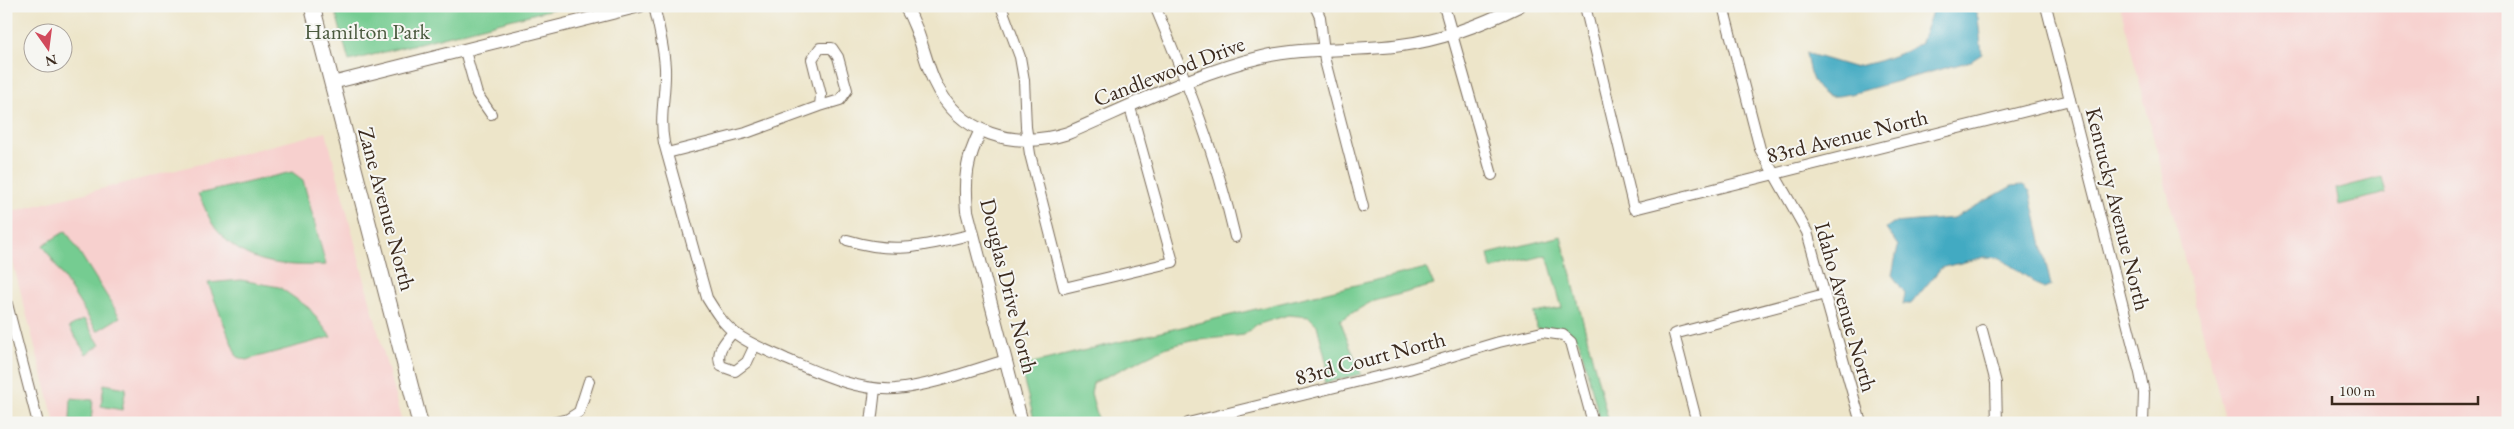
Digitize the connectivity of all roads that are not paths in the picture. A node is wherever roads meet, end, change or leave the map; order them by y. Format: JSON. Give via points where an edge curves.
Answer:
{"nodes":[{"id":1,"x":312,"y":6,"type":"edge"},
{"id":2,"x":640,"y":6,"type":"edge"},
{"id":3,"x":654,"y":6,"type":"edge"},
{"id":4,"x":905,"y":6,"type":"edge"},
{"id":5,"x":1001,"y":6,"type":"edge"},
{"id":6,"x":1155,"y":6,"type":"edge"},
{"id":7,"x":1315,"y":6,"type":"edge"},
{"id":8,"x":1444,"y":6,"type":"edge"},
{"id":9,"x":1519,"y":6,"type":"edge"},
{"id":10,"x":1585,"y":6,"type":"edge"},
{"id":11,"x":1723,"y":6,"type":"edge"},
{"id":12,"x":2046,"y":6,"type":"edge"},
{"id":13,"x":1452,"y":34,"type":"junction"},
{"id":14,"x":1324,"y":49,"type":"junction"},
{"id":15,"x":465,"y":51,"type":"junction"},
{"id":16,"x":1188,"y":82,"type":"junction"},
{"id":17,"x":332,"y":84,"type":"junction"},
{"id":18,"x":2070,"y":100,"type":"junction"},
{"id":19,"x":820,"y":106,"type":"junction"},
{"id":20,"x":1130,"y":107,"type":"junction"},
{"id":21,"x":491,"y":114,"type":"dead end"},
{"id":22,"x":980,"y":130,"type":"junction"},
{"id":23,"x":1028,"y":141,"type":"junction"},
{"id":24,"x":667,"y":153,"type":"junction"},
{"id":25,"x":1774,"y":174,"type":"junction"},
{"id":26,"x":1492,"y":175,"type":"dead end"},
{"id":27,"x":1363,"y":206,"type":"dead end"},
{"id":28,"x":973,"y":234,"type":"junction"},
{"id":29,"x":1235,"y":238,"type":"dead end"},
{"id":30,"x":847,"y":240,"type":"dead end"},
{"id":31,"x":1826,"y":294,"type":"junction"},
{"id":32,"x":6,"y":300,"type":"edge"},
{"id":33,"x":1982,"y":330,"type":"dead end"},
{"id":34,"x":733,"y":332,"type":"junction"},
{"id":35,"x":755,"y":345,"type":"junction"},
{"id":36,"x":1006,"y":360,"type":"junction"},
{"id":37,"x":589,"y":382,"type":"dead end"},
{"id":38,"x":875,"y":389,"type":"junction"},
{"id":39,"x":38,"y":423,"type":"edge"},
{"id":40,"x":420,"y":423,"type":"edge"},
{"id":41,"x":552,"y":423,"type":"edge"},
{"id":42,"x":871,"y":423,"type":"edge"},
{"id":43,"x":1022,"y":423,"type":"edge"},
{"id":44,"x":1188,"y":423,"type":"edge"},
{"id":45,"x":1593,"y":423,"type":"edge"},
{"id":46,"x":1698,"y":423,"type":"edge"},
{"id":47,"x":1861,"y":423,"type":"edge"},
{"id":48,"x":1997,"y":423,"type":"edge"},
{"id":49,"x":2143,"y":423,"type":"edge"}],
"edges":[{"from":1,"to":17,"type":"main road","name":"Zane Avenue North"},
{"from":2,"to":15,"type":"street"},
{"from":3,"to":24,"type":"street","via":[[664,52],[661,125]]},
{"from":4,"to":22,"type":"street","name":"Candlewood Drive","via":[[914,20],[944,98],[957,113]]},
{"from":5,"to":23,"type":"street","via":[[1020,57]]},
{"from":6,"to":16,"type":"street"},
{"from":7,"to":14,"type":"street","via":[[1320,17]]},
{"from":8,"to":13,"type":"street"},
{"from":9,"to":13,"type":"street","name":"Candlewood Drive","via":[[1488,22]]},
{"from":10,"to":25,"type":"street","name":"83rd Avenue North","via":[[1634,209]]},
{"from":11,"to":25,"type":"street","name":"Idaho Avenue North","via":[[1756,138]]},
{"from":12,"to":18,"type":"street","name":"Kentucky Avenue North"},
{"from":13,"to":14,"type":"street","name":"Candlewood Drive","via":[[1400,46]]},
{"from":13,"to":26,"type":"street"},
{"from":14,"to":16,"type":"street","name":"Candlewood Drive","via":[[1262,57]]},
{"from":14,"to":27,"type":"street"},
{"from":15,"to":17,"type":"street"},
{"from":15,"to":21,"type":"street","via":[[477,94]]},
{"from":16,"to":20,"type":"street","name":"Candlewood Drive"},
{"from":16,"to":29,"type":"street","via":[[1222,181]]},
{"from":17,"to":40,"type":"main road","name":"Zane Avenue North"},
{"from":18,"to":25,"type":"street","name":"83rd Avenue North"},
{"from":18,"to":49,"type":"street","name":"Kentucky Avenue North","via":[[2140,373],[2144,393]]},
{"from":19,"to":19,"type":"street","via":[[821,95],[812,60],[820,48],[832,48],[838,57],[847,90],[840,100]]},
{"from":19,"to":24,"type":"street","via":[[746,133]]},
{"from":20,"to":23,"type":"street","name":"Candlewood Drive","via":[[1050,139]]},
{"from":20,"to":23,"type":"street","via":[[1173,262],[1064,288]]},
{"from":22,"to":23,"type":"street","name":"Candlewood Drive"},
{"from":22,"to":28,"type":"street","name":"Douglas Drive North","via":[[965,176],[967,211]]},
{"from":24,"to":34,"type":"street","via":[[707,298]]},
{"from":25,"to":31,"type":"street","name":"Idaho Avenue North","via":[[1807,232]]},
{"from":28,"to":30,"type":"street","via":[[896,250]]},
{"from":28,"to":36,"type":"street","name":"Douglas Drive North"},
{"from":31,"to":46,"type":"street","via":[[1674,334]]},
{"from":31,"to":47,"type":"street","name":"Idaho Avenue North"},
{"from":32,"to":39,"type":"street"},
{"from":33,"to":48,"type":"street","via":[[1996,383]]},
{"from":34,"to":35,"type":"street"},
{"from":34,"to":35,"type":"street","via":[[720,351],[721,366],[735,371],[742,368]]},
{"from":35,"to":38,"type":"street","via":[[831,378]]},
{"from":36,"to":38,"type":"street","via":[[918,385]]},
{"from":36,"to":43,"type":"street","name":"Douglas Drive North"},
{"from":37,"to":41,"type":"street","via":[[579,412]]},
{"from":38,"to":42,"type":"street"},
{"from":44,"to":45,"type":"street","name":"83rd Court North","via":[[1410,369],[1542,332],[1563,335],[1571,342]]}]}
